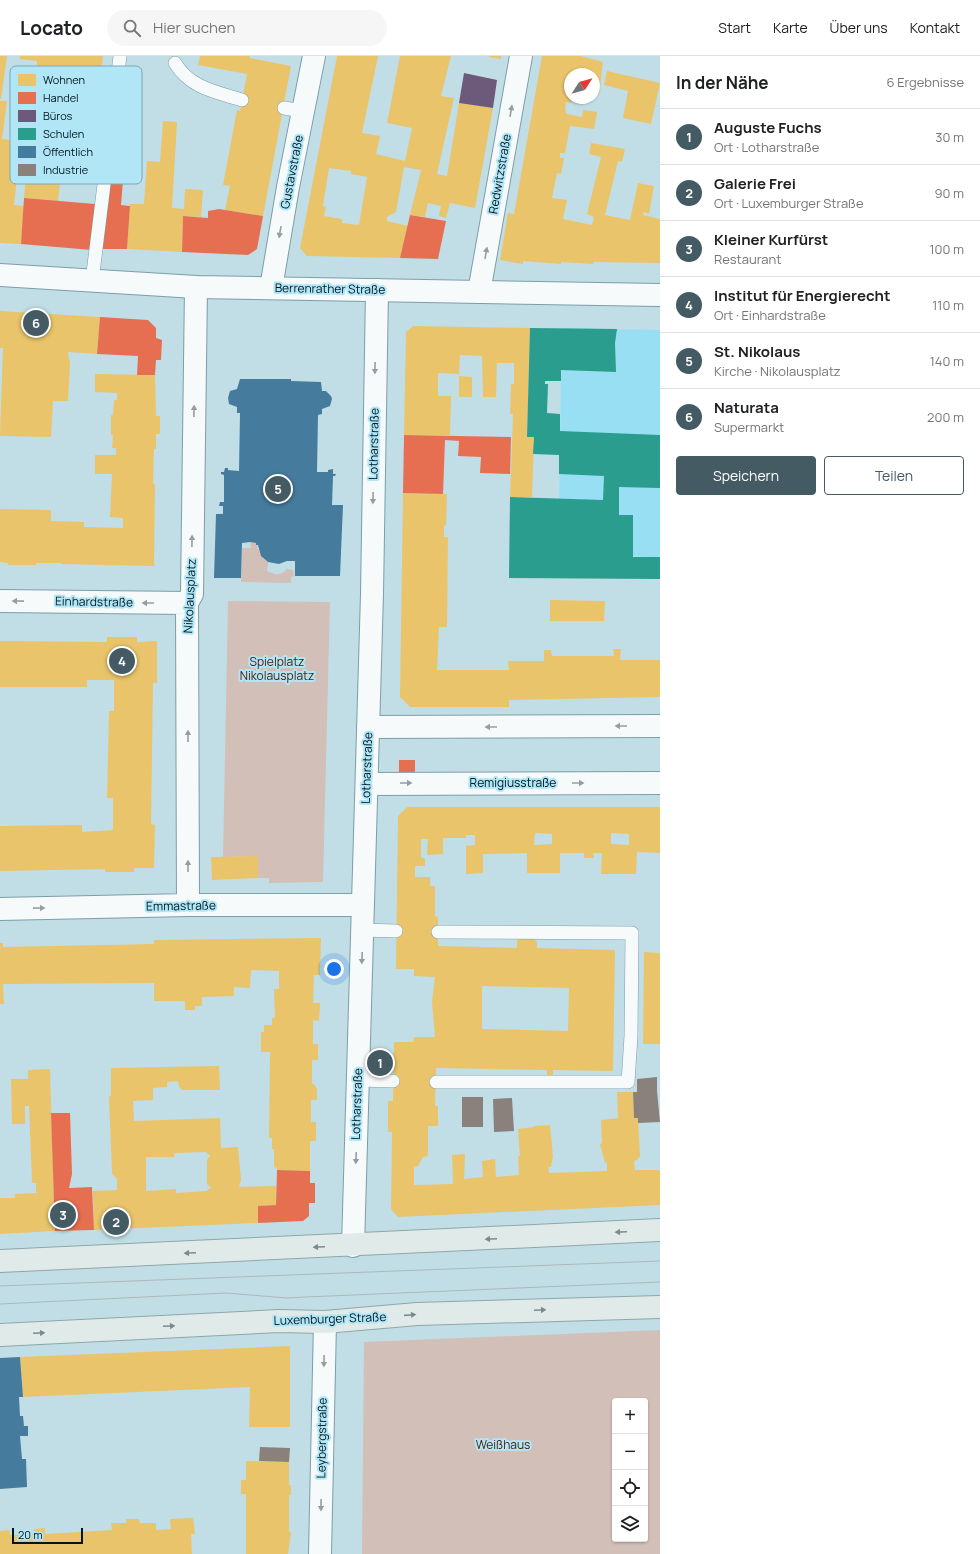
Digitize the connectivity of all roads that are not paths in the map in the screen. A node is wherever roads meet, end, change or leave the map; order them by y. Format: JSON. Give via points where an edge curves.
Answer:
{"nodes":[{"id":1,"x":120,"y":56,"type":"edge"},
{"id":2,"x":314,"y":56,"type":"edge"},
{"id":3,"x":520,"y":56,"type":"edge"},
{"id":4,"x":175,"y":63,"type":"dead end"},
{"id":5,"x":119,"y":66,"type":"edge"},
{"id":6,"x":242,"y":100,"type":"dead end"},
{"id":7,"x":104,"y":184,"type":"edge"},
{"id":8,"x":0,"y":275,"type":"edge"},
{"id":9,"x":92,"y":281,"type":"junction"},
{"id":10,"x":196,"y":286,"type":"junction"},
{"id":11,"x":271,"y":288,"type":"junction"},
{"id":12,"x":377,"y":290,"type":"junction"},
{"id":13,"x":479,"y":292,"type":"junction"},
{"id":14,"x":660,"y":295,"type":"edge"},
{"id":15,"x":0,"y":601,"type":"edge"},
{"id":16,"x":188,"y":603,"type":"junction"},
{"id":17,"x":660,"y":726,"type":"edge"},
{"id":18,"x":368,"y":727,"type":"junction"},
{"id":19,"x":660,"y":782,"type":"edge"},
{"id":20,"x":367,"y":784,"type":"junction"},
{"id":21,"x":363,"y":897,"type":"junction"},
{"id":22,"x":188,"y":905,"type":"junction"},
{"id":23,"x":0,"y":909,"type":"edge"},
{"id":24,"x":362,"y":930,"type":"junction"},
{"id":25,"x":396,"y":931,"type":"dead end"},
{"id":26,"x":438,"y":932,"type":"dead end"},
{"id":27,"x":358,"y":1080,"type":"junction"},
{"id":28,"x":393,"y":1081,"type":"dead end"},
{"id":29,"x":436,"y":1082,"type":"dead end"},
{"id":30,"x":660,"y":1230,"type":"edge"},
{"id":31,"x":353,"y":1246,"type":"junction"},
{"id":32,"x":0,"y":1261,"type":"edge"},
{"id":33,"x":660,"y":1307,"type":"edge"},
{"id":34,"x":325,"y":1322,"type":"junction"},
{"id":35,"x":0,"y":1334,"type":"edge"},
{"id":36,"x":320,"y":1554,"type":"edge"}],
"edges":[{"from":1,"to":5,"type":"lane"},
{"from":2,"to":11,"type":"street","name":"Gustavstraße","one_way":true,"via":[[294,110]]},
{"from":13,"to":3,"type":"street","name":"Redwitzstraße","one_way":true},
{"from":4,"to":6,"type":"lane","via":[[181,73],[194,84]]},
{"from":7,"to":9,"type":"lane"},
{"from":8,"to":9,"type":"street","name":"Berrenrather Straße"},
{"from":9,"to":10,"type":"street","name":"Berrenrather Straße"},
{"from":10,"to":11,"type":"street","name":"Berrenrather Straße"},
{"from":16,"to":10,"type":"street","name":"Nikolausplatz","one_way":true,"via":[[192,594]]},
{"from":11,"to":12,"type":"street","name":"Berrenrather Straße"},
{"from":12,"to":13,"type":"street","name":"Berrenrather Straße"},
{"from":12,"to":18,"type":"street","name":"Lotharstraße","one_way":true},
{"from":13,"to":14,"type":"street","name":"Berrenrather Straße"},
{"from":16,"to":15,"type":"street","name":"Einhardstraße","one_way":true},
{"from":22,"to":16,"type":"street","name":"Nikolausplatz","one_way":true},
{"from":17,"to":18,"type":"street","one_way":true},
{"from":18,"to":20,"type":"street","name":"Lotharstraße"},
{"from":20,"to":19,"type":"street","name":"Remigiusstraße","one_way":true},
{"from":20,"to":21,"type":"street","name":"Lotharstraße"},
{"from":21,"to":22,"type":"street","name":"Emmastraße"},
{"from":21,"to":24,"type":"street","name":"Lotharstraße"},
{"from":23,"to":22,"type":"street","name":"Emmastraße","one_way":true},
{"from":24,"to":25,"type":"lane"},
{"from":24,"to":27,"type":"street","name":"Lotharstraße","one_way":true},
{"from":26,"to":29,"type":"lane","via":[[632,933],[632,1036],[628,1082]]},
{"from":27,"to":28,"type":"lane"},
{"from":27,"to":31,"type":"street","name":"Lotharstraße","one_way":true},
{"from":30,"to":31,"type":"main road","one_way":true},
{"from":31,"to":32,"type":"main road","one_way":true},
{"from":34,"to":33,"type":"main road","name":"Luxemburger Straße","one_way":true,"via":[[417,1314]]},
{"from":35,"to":34,"type":"main road","name":"Luxemburger Straße","one_way":true,"via":[[279,1321]]},
{"from":34,"to":36,"type":"street","name":"Leybergstraße","one_way":true}]}
